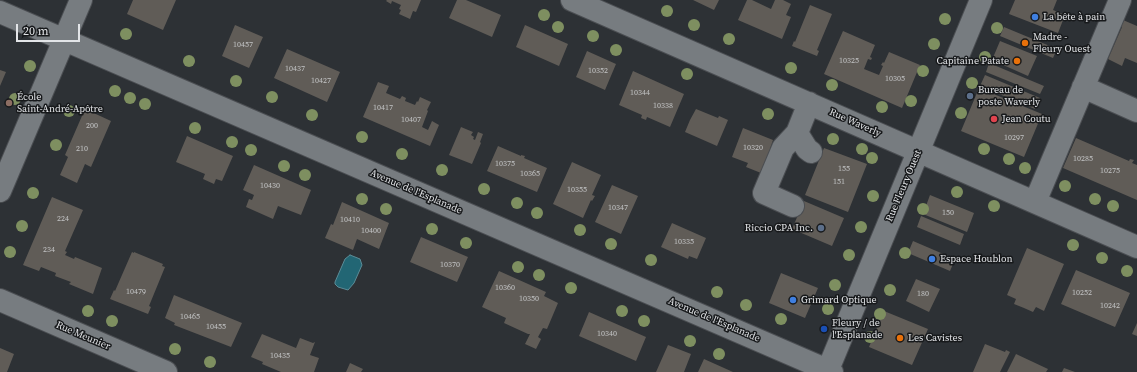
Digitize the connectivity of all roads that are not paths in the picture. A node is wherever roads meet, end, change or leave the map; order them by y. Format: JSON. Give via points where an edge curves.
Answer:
{"nodes":[{"id":1,"x":81,"y":0,"type":"edge"},
{"id":2,"x":572,"y":0,"type":"edge"},
{"id":3,"x":981,"y":0,"type":"edge"},
{"id":4,"x":1120,"y":0,"type":"edge"},
{"id":5,"x":0,"y":12,"type":"edge"},
{"id":6,"x":64,"y":40,"type":"junction"},
{"id":7,"x":1083,"y":87,"type":"junction"},
{"id":8,"x":809,"y":103,"type":"junction"},
{"id":9,"x":1137,"y":111,"type":"edge"},
{"id":10,"x":797,"y":133,"type":"junction"},
{"id":11,"x":918,"y":151,"type":"junction"},
{"id":12,"x":811,"y":152,"type":"dead end"},
{"id":13,"x":0,"y":191,"type":"edge"},
{"id":14,"x":1035,"y":202,"type":"junction"},
{"id":15,"x":793,"y":206,"type":"dead end"},
{"id":16,"x":1137,"y":247,"type":"edge"},
{"id":17,"x":0,"y":300,"type":"edge"},
{"id":18,"x":829,"y":371,"type":"edge"},
{"id":19,"x":166,"y":372,"type":"edge"}],
"edges":[{"from":1,"to":6,"type":"street"},
{"from":2,"to":8,"type":"street","name":"Rue Waverly"},
{"from":3,"to":11,"type":"street","name":"Rue Fleury Ouest"},
{"from":4,"to":7,"type":"street"},
{"from":5,"to":6,"type":"street","name":"Avenue de l'Esplanade"},
{"from":6,"to":13,"type":"street"},
{"from":6,"to":18,"type":"street","name":"Avenue de l'Esplanade"},
{"from":7,"to":9,"type":"street"},
{"from":7,"to":14,"type":"street"},
{"from":8,"to":10,"type":"street"},
{"from":8,"to":11,"type":"street","name":"Rue Waverly"},
{"from":10,"to":12,"type":"street","via":[[806,149]]},
{"from":10,"to":15,"type":"street","via":[[783,148],[764,194]]},
{"from":11,"to":14,"type":"street","name":"Rue Waverly"},
{"from":11,"to":18,"type":"street","name":"Rue Fleury Ouest"},
{"from":14,"to":16,"type":"street","name":"Rue Waverly"},
{"from":17,"to":19,"type":"street","name":"Rue Meunier"}]}
